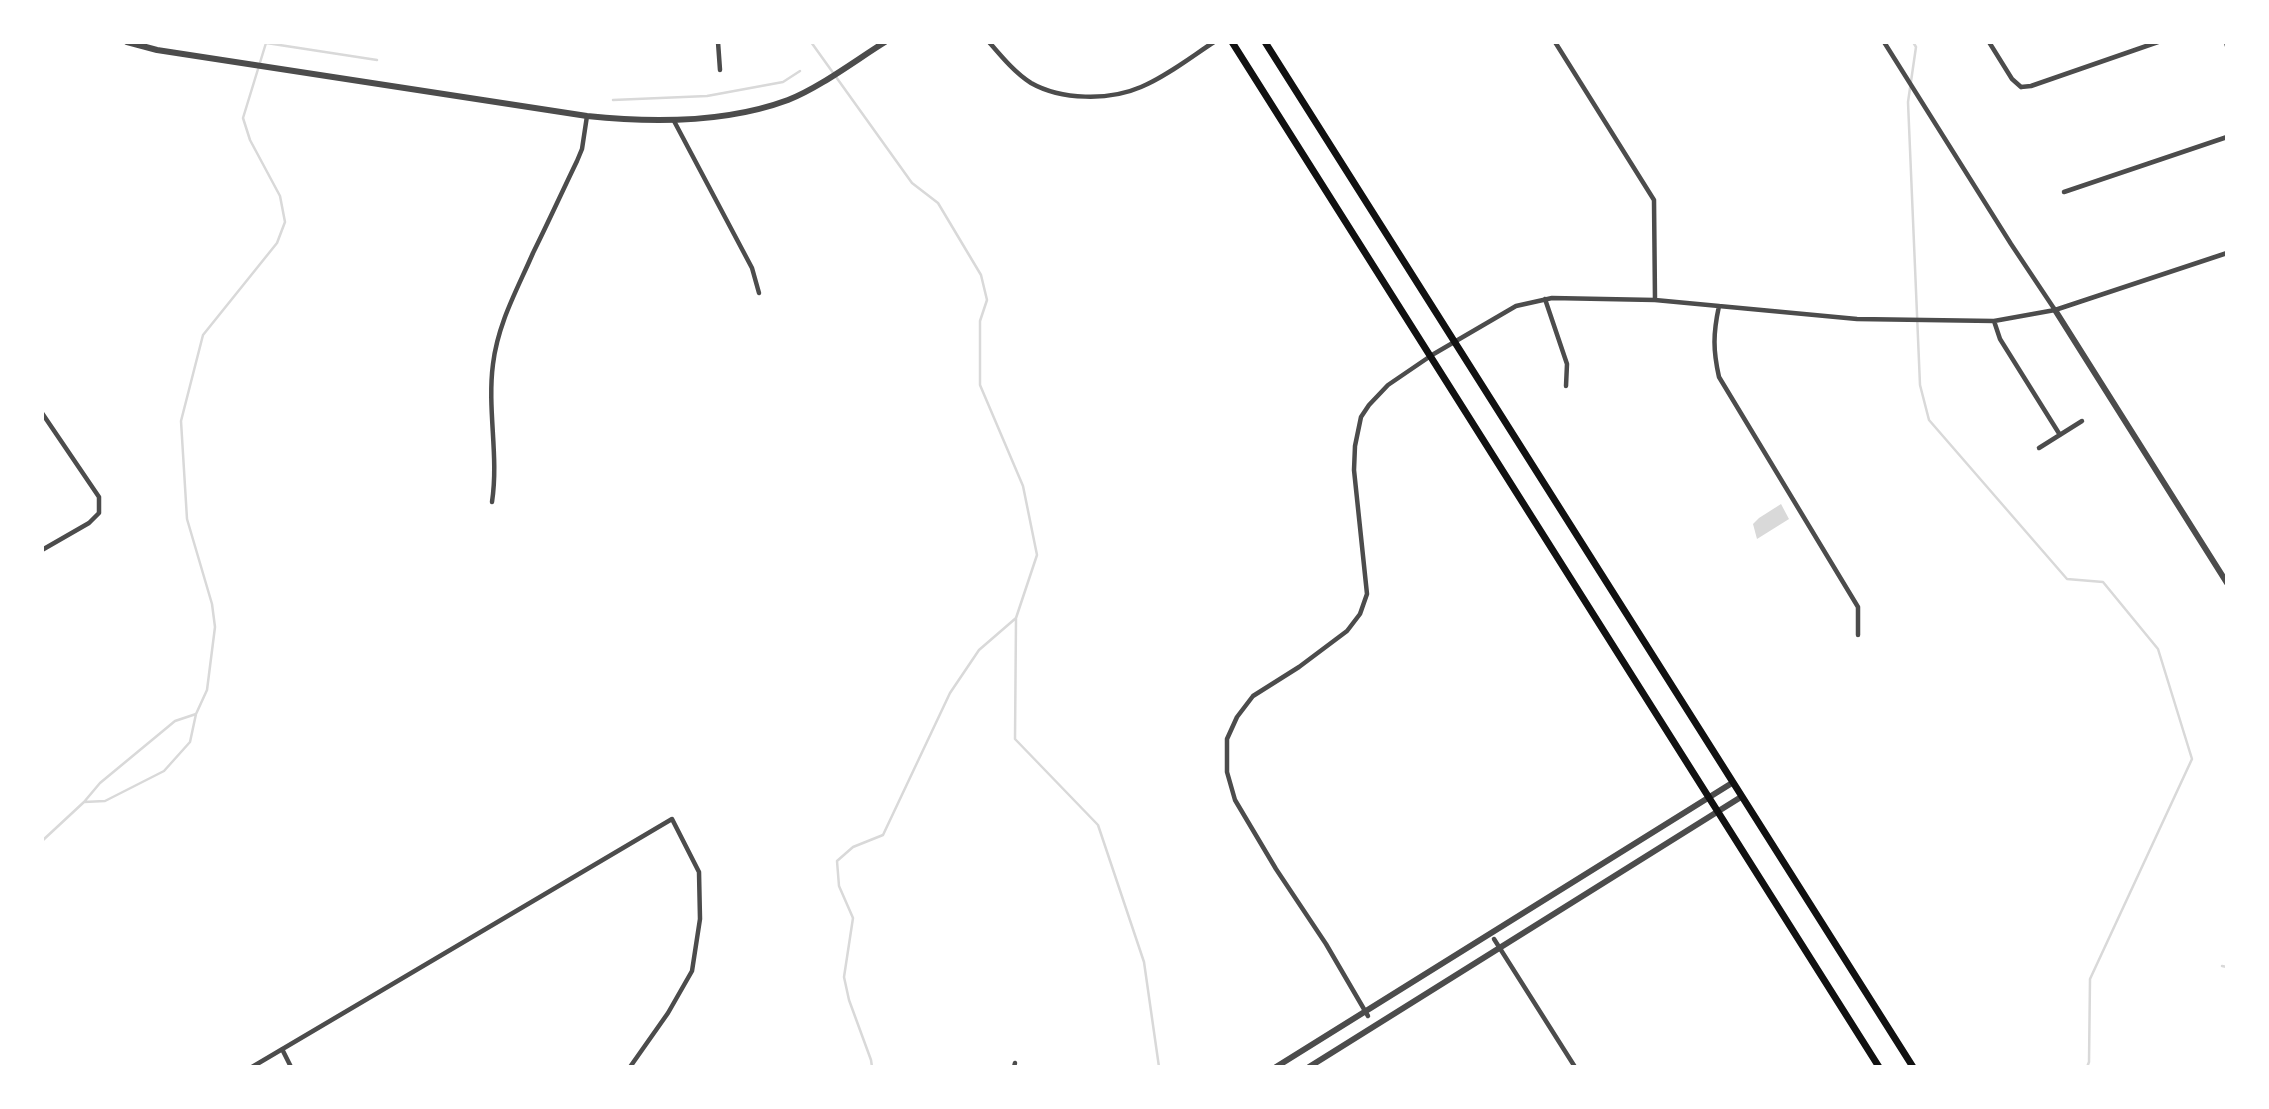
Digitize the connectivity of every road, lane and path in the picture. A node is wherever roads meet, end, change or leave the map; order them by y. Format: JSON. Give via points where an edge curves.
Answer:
{"nodes":[{"id":1,"x":127,"y":42,"type":"edge"},
{"id":2,"x":718,"y":42,"type":"edge"},
{"id":3,"x":885,"y":42,"type":"edge"},
{"id":4,"x":989,"y":42,"type":"edge"},
{"id":5,"x":1214,"y":42,"type":"edge"},
{"id":6,"x":1232,"y":42,"type":"edge"},
{"id":7,"x":1265,"y":42,"type":"edge"},
{"id":8,"x":1556,"y":42,"type":"edge"},
{"id":9,"x":1884,"y":42,"type":"edge"},
{"id":10,"x":1989,"y":42,"type":"edge"},
{"id":11,"x":2158,"y":42,"type":"edge"},
{"id":12,"x":720,"y":70,"type":"dead end"},
{"id":13,"x":587,"y":116,"type":"junction"},
{"id":14,"x":674,"y":121,"type":"junction"},
{"id":15,"x":2227,"y":136,"type":"edge"},
{"id":16,"x":2064,"y":192,"type":"dead end"},
{"id":17,"x":2227,"y":253,"type":"edge"},
{"id":18,"x":759,"y":293,"type":"dead end"},
{"id":19,"x":1545,"y":299,"type":"junction"},
{"id":20,"x":1655,"y":300,"type":"junction"},
{"id":21,"x":1719,"y":306,"type":"junction"},
{"id":22,"x":2055,"y":310,"type":"junction"},
{"id":23,"x":1994,"y":321,"type":"junction"},
{"id":24,"x":1565,"y":337,"type":"dead end"},
{"id":25,"x":1558,"y":339,"type":"junction"},
{"id":26,"x":1454,"y":342,"type":"junction"},
{"id":27,"x":1432,"y":355,"type":"junction"},
{"id":28,"x":1566,"y":386,"type":"dead end"},
{"id":29,"x":42,"y":413,"type":"edge"},
{"id":30,"x":2082,"y":422,"type":"dead end"},
{"id":31,"x":2060,"y":435,"type":"junction"},
{"id":32,"x":2039,"y":448,"type":"dead end"},
{"id":33,"x":492,"y":502,"type":"dead end"},
{"id":34,"x":42,"y":550,"type":"edge"},
{"id":35,"x":2227,"y":583,"type":"edge"},
{"id":36,"x":1858,"y":635,"type":"dead end"},
{"id":37,"x":1732,"y":783,"type":"junction"},
{"id":38,"x":1741,"y":797,"type":"junction"},
{"id":39,"x":1709,"y":798,"type":"junction"},
{"id":40,"x":1718,"y":812,"type":"junction"},
{"id":41,"x":1494,"y":939,"type":"dead end"},
{"id":42,"x":1500,"y":948,"type":"junction"},
{"id":43,"x":1366,"y":1014,"type":"junction"},
{"id":44,"x":282,"y":1049,"type":"junction"},
{"id":45,"x":252,"y":1067,"type":"edge"},
{"id":46,"x":291,"y":1067,"type":"edge"},
{"id":47,"x":630,"y":1067,"type":"edge"},
{"id":48,"x":1276,"y":1067,"type":"edge"},
{"id":49,"x":1309,"y":1067,"type":"edge"},
{"id":50,"x":1575,"y":1067,"type":"edge"},
{"id":51,"x":1880,"y":1067,"type":"edge"},
{"id":52,"x":1913,"y":1067,"type":"edge"}],
"edges":[{"from":1,"to":13,"type":"street"},
{"from":2,"to":12,"type":"street"},
{"from":3,"to":14,"type":"street","via":[[789,99],[740,112]]},
{"from":4,"to":5,"type":"street","via":[[1031,83],[1067,95],[1106,95],[1140,88]]},
{"from":6,"to":27,"type":"main road"},
{"from":7,"to":26,"type":"main road"},
{"from":8,"to":20,"type":"street","via":[[1654,200]]},
{"from":9,"to":22,"type":"street"},
{"from":10,"to":11,"type":"street","via":[[2020,89]]},
{"from":13,"to":14,"type":"street"},
{"from":13,"to":33,"type":"street","via":[[582,149],[506,310],[498,338],[491,410],[496,478]]},
{"from":14,"to":18,"type":"street","via":[[752,268]]},
{"from":15,"to":16,"type":"street"},
{"from":17,"to":22,"type":"street"},
{"from":19,"to":20,"type":"street"},
{"from":19,"to":25,"type":"street"},
{"from":19,"to":26,"type":"street","via":[[1516,306]]},
{"from":20,"to":21,"type":"street"},
{"from":21,"to":23,"type":"street","via":[[1857,319]]},
{"from":21,"to":36,"type":"street","via":[[1713,352],[1720,377],[1858,607]]},
{"from":22,"to":23,"type":"street"},
{"from":22,"to":35,"type":"street"},
{"from":23,"to":31,"type":"street","via":[[2000,339]]},
{"from":24,"to":25,"type":"street"},
{"from":25,"to":28,"type":"street","via":[[1567,363]]},
{"from":26,"to":27,"type":"street"},
{"from":26,"to":37,"type":"main road"},
{"from":27,"to":39,"type":"main road"},
{"from":27,"to":43,"type":"street","via":[[1388,385],[1361,417],[1354,470],[1367,594],[1360,614],[1348,631],[1253,696],[1227,739],[1227,772],[1236,800]]},
{"from":29,"to":34,"type":"street","via":[[99,497],[99,513],[89,523]]},
{"from":30,"to":31,"type":"street"},
{"from":31,"to":32,"type":"street"},
{"from":37,"to":38,"type":"main road"},
{"from":37,"to":39,"type":"street"},
{"from":38,"to":40,"type":"street"},
{"from":38,"to":52,"type":"main road"},
{"from":39,"to":40,"type":"main road"},
{"from":39,"to":43,"type":"street"},
{"from":40,"to":42,"type":"street"},
{"from":40,"to":51,"type":"main road"},
{"from":41,"to":42,"type":"street"},
{"from":42,"to":49,"type":"street"},
{"from":42,"to":50,"type":"street"},
{"from":43,"to":48,"type":"street"},
{"from":44,"to":45,"type":"street"},
{"from":44,"to":46,"type":"street"},
{"from":44,"to":47,"type":"street","via":[[672,820],[699,873],[700,919],[692,971]]}]}
